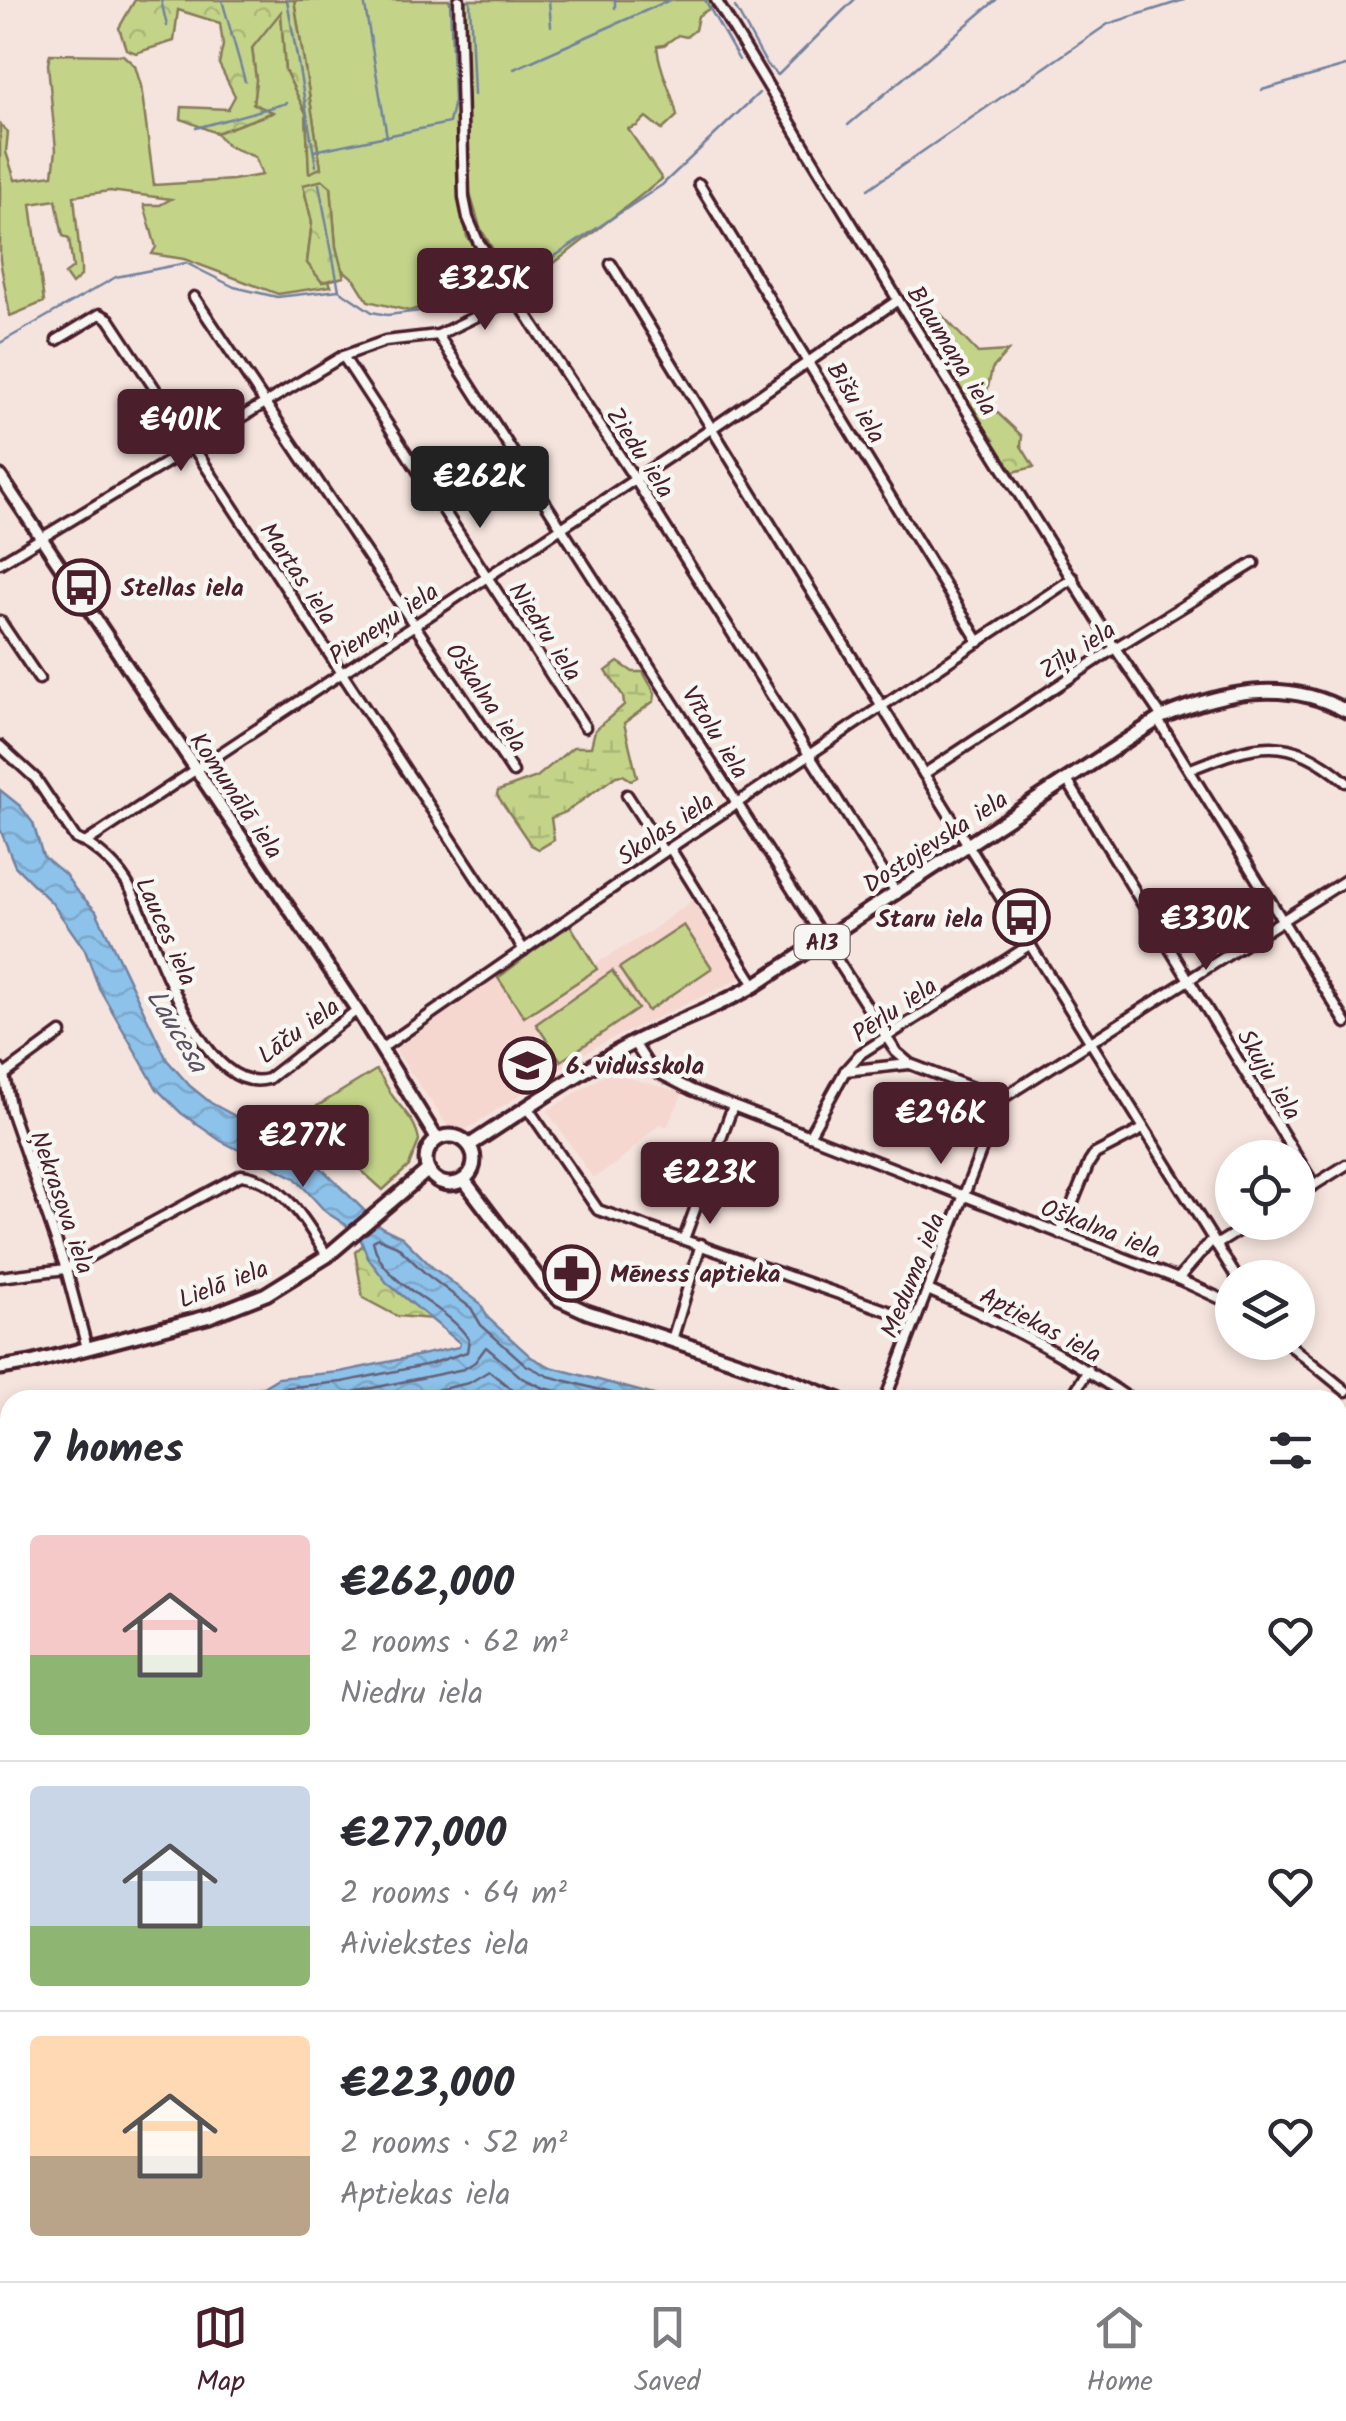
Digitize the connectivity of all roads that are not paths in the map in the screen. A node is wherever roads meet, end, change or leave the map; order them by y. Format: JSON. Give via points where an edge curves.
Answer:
{"nodes":[{"id":1,"x":459,"y":0,"type":"edge"},
{"id":2,"x":716,"y":0,"type":"edge"},
{"id":3,"x":699,"y":184,"type":"dead end"},
{"id":4,"x":611,"y":264,"type":"dead end"},
{"id":5,"x":194,"y":296,"type":"dead end"},
{"id":6,"x":516,"y":297,"type":"junction"},
{"id":7,"x":898,"y":300,"type":"junction"},
{"id":8,"x":438,"y":335,"type":"junction"},
{"id":9,"x":57,"y":340,"type":"dead end"},
{"id":10,"x":344,"y":356,"type":"junction"},
{"id":11,"x":810,"y":361,"type":"junction"},
{"id":12,"x":266,"y":403,"type":"junction"},
{"id":13,"x":711,"y":429,"type":"junction"},
{"id":14,"x":191,"y":447,"type":"junction"},
{"id":15,"x":0,"y":476,"type":"edge"},
{"id":16,"x":636,"y":479,"type":"junction"},
{"id":17,"x":563,"y":528,"type":"junction"},
{"id":18,"x":40,"y":537,"type":"junction"},
{"id":19,"x":1254,"y":562,"type":"dead end"},
{"id":20,"x":0,"y":564,"type":"edge"},
{"id":21,"x":487,"y":576,"type":"junction"},
{"id":22,"x":1073,"y":578,"type":"junction"},
{"id":23,"x":0,"y":622,"type":"edge"},
{"id":24,"x":415,"y":627,"type":"junction"},
{"id":25,"x":979,"y":642,"type":"junction"},
{"id":26,"x":1115,"y":648,"type":"junction"},
{"id":27,"x":343,"y":675,"type":"junction"},
{"id":28,"x":39,"y":678,"type":"dead end"},
{"id":29,"x":882,"y":708,"type":"junction"},
{"id":30,"x":1346,"y":711,"type":"edge"},
{"id":31,"x":1160,"y":719,"type":"junction"},
{"id":32,"x":585,"y":727,"type":"dead end"},
{"id":33,"x":0,"y":746,"type":"edge"},
{"id":34,"x":809,"y":757,"type":"junction"},
{"id":35,"x":1190,"y":769,"type":"junction"},
{"id":36,"x":196,"y":771,"type":"junction"},
{"id":37,"x":513,"y":772,"type":"dead end"},
{"id":38,"x":924,"y":774,"type":"junction"},
{"id":39,"x":1067,"y":780,"type":"junction"},
{"id":40,"x":1346,"y":782,"type":"edge"},
{"id":41,"x":627,"y":795,"type":"dead end"},
{"id":42,"x":738,"y":804,"type":"junction"},
{"id":43,"x":88,"y":841,"type":"junction"},
{"id":44,"x":969,"y":847,"type":"junction"},
{"id":45,"x":667,"y":850,"type":"junction"},
{"id":46,"x":1346,"y":880,"type":"edge"},
{"id":47,"x":896,"y":894,"type":"junction"},
{"id":48,"x":1282,"y":919,"type":"junction"},
{"id":49,"x":826,"y":940,"type":"junction"},
{"id":50,"x":1030,"y":944,"type":"junction"},
{"id":51,"x":524,"y":950,"type":"junction"},
{"id":52,"x":1188,"y":978,"type":"junction"},
{"id":53,"x":755,"y":985,"type":"junction"},
{"id":54,"x":357,"y":1010,"type":"junction"},
{"id":55,"x":1346,"y":1023,"type":"edge"},
{"id":56,"x":60,"y":1033,"type":"dead end"},
{"id":57,"x":885,"y":1036,"type":"junction"},
{"id":58,"x":634,"y":1042,"type":"junction"},
{"id":59,"x":1092,"y":1044,"type":"junction"},
{"id":60,"x":382,"y":1048,"type":"junction"},
{"id":61,"x":910,"y":1064,"type":"junction"},
{"id":62,"x":2,"y":1072,"type":"edge"},
{"id":63,"x":845,"y":1072,"type":"junction"},
{"id":64,"x":262,"y":1081,"type":"joint"},
{"id":65,"x":1001,"y":1099,"type":"junction"},
{"id":66,"x":733,"y":1106,"type":"junction"},
{"id":67,"x":528,"y":1107,"type":"junction"},
{"id":68,"x":14,"y":1120,"type":"junction"},
{"id":69,"x":0,"y":1121,"type":"edge"},
{"id":70,"x":1144,"y":1129,"type":"junction"},
{"id":71,"x":809,"y":1136,"type":"junction"},
{"id":72,"x":437,"y":1139,"type":"junction"},
{"id":73,"x":1287,"y":1140,"type":"edge"},
{"id":74,"x":470,"y":1145,"type":"junction"},
{"id":75,"x":1346,"y":1165,"type":"edge"},
{"id":76,"x":428,"y":1170,"type":"junction"},
{"id":77,"x":464,"y":1180,"type":"junction"},
{"id":78,"x":1315,"y":1184,"type":"edge"},
{"id":79,"x":966,"y":1197,"type":"junction"},
{"id":80,"x":1060,"y":1234,"type":"junction"},
{"id":81,"x":684,"y":1238,"type":"junction"},
{"id":82,"x":1218,"y":1240,"type":"edge"},
{"id":83,"x":1214,"y":1242,"type":"junction"},
{"id":84,"x":700,"y":1244,"type":"junction"},
{"id":85,"x":327,"y":1256,"type":"junction"},
{"id":86,"x":1226,"y":1260,"type":"edge"},
{"id":87,"x":66,"y":1269,"type":"junction"},
{"id":88,"x":0,"y":1277,"type":"edge"},
{"id":89,"x":1178,"y":1279,"type":"junction"},
{"id":90,"x":928,"y":1290,"type":"junction"},
{"id":91,"x":1215,"y":1296,"type":"edge"},
{"id":92,"x":914,"y":1320,"type":"junction"},
{"id":93,"x":672,"y":1340,"type":"junction"},
{"id":94,"x":88,"y":1348,"type":"junction"},
{"id":95,"x":1308,"y":1360,"type":"edge"},
{"id":96,"x":3,"y":1365,"type":"edge"},
{"id":97,"x":1088,"y":1370,"type":"junction"},
{"id":98,"x":812,"y":1390,"type":"edge"},
{"id":99,"x":889,"y":1390,"type":"edge"},
{"id":100,"x":1076,"y":1390,"type":"edge"},
{"id":101,"x":1117,"y":1390,"type":"edge"},
{"id":102,"x":1346,"y":1390,"type":"edge"}],
"edges":[{"from":1,"to":6,"type":"street","name":"Ziedu iela","via":[[464,198],[478,242]]},
{"from":2,"to":7,"type":"street","name":"Blaumaņa iela"},
{"from":3,"to":11,"type":"street","name":"Bišu iela"},
{"from":4,"to":13,"type":"street"},
{"from":5,"to":12,"type":"street","name":"Oškalna iela"},
{"from":6,"to":8,"type":"street"},
{"from":6,"to":16,"type":"street","name":"Ziedu iela"},
{"from":7,"to":11,"type":"street","name":"Pieneņu iela"},
{"from":7,"to":22,"type":"street","name":"Blaumaņa iela"},
{"from":8,"to":10,"type":"street","via":[[386,341]]},
{"from":8,"to":17,"type":"street","name":"Vītolu iela"},
{"from":9,"to":14,"type":"street","name":"Martas iela","via":[[104,315]]},
{"from":10,"to":12,"type":"street"},
{"from":10,"to":21,"type":"street","name":"Niedru iela"},
{"from":11,"to":13,"type":"street","name":"Pieneņu iela"},
{"from":11,"to":25,"type":"street","name":"Bišu iela"},
{"from":12,"to":14,"type":"street"},
{"from":12,"to":24,"type":"street","name":"Oškalna iela"},
{"from":13,"to":16,"type":"street","name":"Pieneņu iela"},
{"from":13,"to":29,"type":"street"},
{"from":14,"to":18,"type":"street"},
{"from":14,"to":27,"type":"street","name":"Martas iela"},
{"from":15,"to":18,"type":"street","name":"Komunālā iela"},
{"from":16,"to":17,"type":"street","name":"Pieneņu iela"},
{"from":16,"to":34,"type":"street","name":"Ziedu iela"},
{"from":17,"to":21,"type":"street","name":"Pieneņu iela"},
{"from":17,"to":42,"type":"street","name":"Vītolu iela"},
{"from":18,"to":20,"type":"street"},
{"from":18,"to":36,"type":"street","name":"Komunālā iela"},
{"from":19,"to":26,"type":"street","name":"Zīļu iela"},
{"from":21,"to":24,"type":"street","name":"Pieneņu iela"},
{"from":21,"to":32,"type":"street","name":"Niedru iela"},
{"from":22,"to":25,"type":"street","name":"Skolas iela"},
{"from":22,"to":26,"type":"street","name":"Blaumaņa iela"},
{"from":23,"to":28,"type":"street"},
{"from":24,"to":27,"type":"street","name":"Pieneņu iela"},
{"from":24,"to":37,"type":"street","name":"Oškalna iela"},
{"from":25,"to":29,"type":"street","name":"Skolas iela"},
{"from":26,"to":31,"type":"street","name":"Blaumaņa iela"},
{"from":26,"to":38,"type":"street","name":"Zīļu iela"},
{"from":27,"to":36,"type":"street","name":"Pieneņu iela"},
{"from":27,"to":51,"type":"street","name":"Martas iela"},
{"from":29,"to":34,"type":"street","name":"Skolas iela"},
{"from":29,"to":38,"type":"street"},
{"from":30,"to":31,"type":"main road","number":"A13","via":[[1307,695],[1264,690],[1206,699]]},
{"from":31,"to":35,"type":"street","name":"Blaumaņa iela"},
{"from":31,"to":39,"type":"main road","name":"Dostojevska iela","number":"A13"},
{"from":33,"to":43,"type":"street","name":"Lauces iela","via":[[36,779],[76,839]]},
{"from":34,"to":42,"type":"street","name":"Skolas iela"},
{"from":34,"to":47,"type":"street","name":"Ziedu iela"},
{"from":35,"to":40,"type":"street","via":[[1258,745],[1309,756]]},
{"from":35,"to":48,"type":"street","name":"Blaumaņa iela"},
{"from":36,"to":43,"type":"street","name":"Pieneņu iela"},
{"from":36,"to":54,"type":"street","name":"Komunālā iela"},
{"from":38,"to":44,"type":"street"},
{"from":39,"to":44,"type":"main road","name":"Dostojevska iela","number":"A13"},
{"from":39,"to":52,"type":"street","name":"Skuju iela"},
{"from":41,"to":45,"type":"street"},
{"from":42,"to":45,"type":"street","name":"Skolas iela"},
{"from":42,"to":49,"type":"street","name":"Vītolu iela"},
{"from":43,"to":64,"type":"street","name":"Lauces iela","via":[[130,889],[194,1032],[238,1075]]},
{"from":44,"to":47,"type":"main road","name":"Dostojevska iela","number":"A13"},
{"from":44,"to":50,"type":"street"},
{"from":45,"to":51,"type":"street","name":"Skolas iela"},
{"from":45,"to":53,"type":"street"},
{"from":46,"to":48,"type":"street"},
{"from":47,"to":49,"type":"main road","name":"Dostojevska iela","number":"A13"},
{"from":48,"to":52,"type":"street"},
{"from":48,"to":55,"type":"street","name":"Blaumaņa iela"},
{"from":49,"to":53,"type":"main road","name":"Dostojevska iela","number":"A13"},
{"from":49,"to":57,"type":"street","name":"Vītolu iela"},
{"from":50,"to":57,"type":"street","name":"Pērļu iela"},
{"from":50,"to":59,"type":"street"},
{"from":51,"to":60,"type":"street","name":"Skolas iela"},
{"from":52,"to":59,"type":"street"},
{"from":52,"to":73,"type":"street","name":"Skuju iela"},
{"from":53,"to":58,"type":"main road","name":"Dostojevska iela","number":"A13"},
{"from":54,"to":60,"type":"street","name":"Komunālā iela"},
{"from":54,"to":64,"type":"street","name":"Lāču iela"},
{"from":56,"to":62,"type":"street"},
{"from":57,"to":61,"type":"street","name":"Vītolu iela"},
{"from":57,"to":63,"type":"street","name":"Pērļu iela"},
{"from":58,"to":66,"type":"street","name":"Oškalna iela","via":[[646,1064],[665,1078]]},
{"from":58,"to":67,"type":"main road","name":"Dostojevska iela","number":"A13"},
{"from":59,"to":65,"type":"street"},
{"from":59,"to":70,"type":"street"},
{"from":60,"to":72,"type":"street","name":"Komunālā iela"},
{"from":61,"to":63,"type":"street"},
{"from":61,"to":65,"type":"street","name":"Vītolu iela"},
{"from":62,"to":68,"type":"street","name":"Ņekrasova iela"},
{"from":63,"to":71,"type":"street","name":"Pērļu iela"},
{"from":65,"to":79,"type":"street","name":"Meduma iela"},
{"from":66,"to":71,"type":"street","name":"Oškalna iela"},
{"from":66,"to":81,"type":"street"},
{"from":67,"to":74,"type":"main road","name":"Dostojevska iela","number":"A13"},
{"from":67,"to":81,"type":"street","via":[[598,1210]]},
{"from":68,"to":69,"type":"street"},
{"from":68,"to":87,"type":"street","name":"Ņekrasova iela"},
{"from":70,"to":80,"type":"street","via":[[1095,1154]]},
{"from":70,"to":83,"type":"street"},
{"from":71,"to":79,"type":"street","name":"Oškalna iela"},
{"from":72,"to":74,"type":"main road","via":[[451,1135]]},
{"from":72,"to":76,"type":"main road","via":[[426,1156]]},
{"from":74,"to":77,"type":"main road","via":[[473,1168]]},
{"from":75,"to":78,"type":"street"},
{"from":76,"to":77,"type":"main road","via":[[448,1184]]},
{"from":76,"to":85,"type":"main road","name":"Lielā iela"},
{"from":77,"to":93,"type":"main road","via":[[559,1299]]},
{"from":79,"to":80,"type":"street","name":"Oškalna iela"},
{"from":79,"to":90,"type":"street","name":"Meduma iela"},
{"from":80,"to":89,"type":"street","name":"Oškalna iela"},
{"from":81,"to":84,"type":"street"},
{"from":82,"to":83,"type":"street"},
{"from":83,"to":86,"type":"street"},
{"from":83,"to":89,"type":"street"},
{"from":84,"to":92,"type":"street"},
{"from":84,"to":93,"type":"street"},
{"from":85,"to":87,"type":"street","via":[[291,1205],[260,1180],[241,1175]]},
{"from":85,"to":94,"type":"main road","name":"Lielā iela","via":[[246,1303]]},
{"from":87,"to":88,"type":"street"},
{"from":87,"to":94,"type":"street","name":"Ņekrasova iela"},
{"from":89,"to":91,"type":"street","name":"Oškalna iela"},
{"from":90,"to":92,"type":"street","name":"Meduma iela"},
{"from":90,"to":97,"type":"street","name":"Aptiekas iela"},
{"from":92,"to":99,"type":"street","name":"Meduma iela"},
{"from":93,"to":98,"type":"main road"},
{"from":94,"to":96,"type":"main road","name":"Lielā iela"},
{"from":95,"to":102,"type":"street"},
{"from":97,"to":100,"type":"street"},
{"from":97,"to":101,"type":"street","name":"Aptiekas iela"}]}
